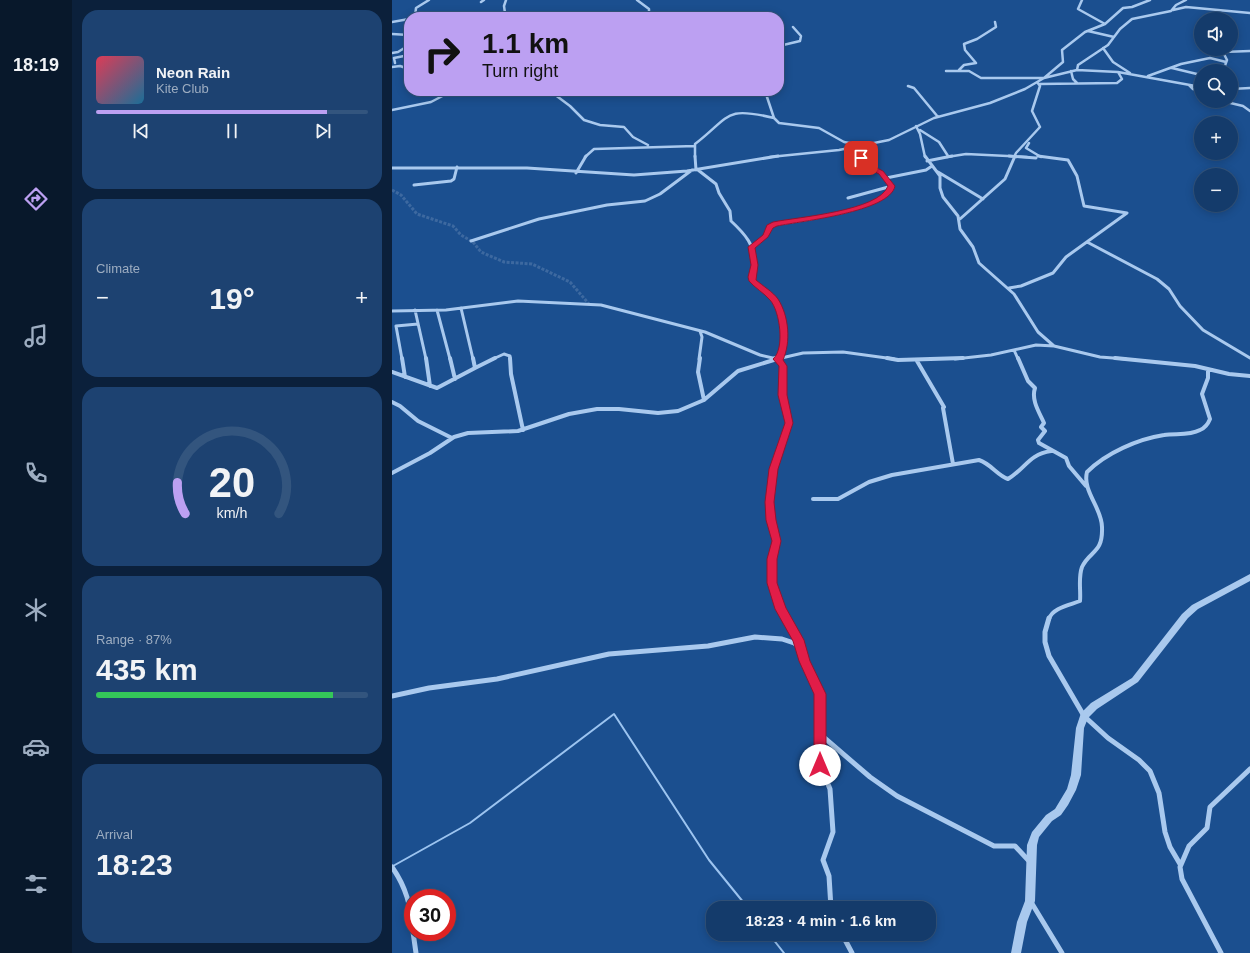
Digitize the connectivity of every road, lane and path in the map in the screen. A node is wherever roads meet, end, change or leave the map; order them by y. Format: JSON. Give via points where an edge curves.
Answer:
{"nodes":[{"id":1,"x":429,"y":0,"type":"edge"},
{"id":2,"x":484,"y":0,"type":"edge"},
{"id":3,"x":506,"y":0,"type":"edge"},
{"id":4,"x":637,"y":0,"type":"edge"},
{"id":5,"x":1082,"y":0,"type":"edge"},
{"id":6,"x":1150,"y":0,"type":"edge"},
{"id":7,"x":1186,"y":0,"type":"edge"},
{"id":8,"x":481,"y":2,"type":"dead end"},
{"id":9,"x":1173,"y":10,"type":"junction"},
{"id":10,"x":416,"y":12,"type":"edge"},
{"id":11,"x":505,"y":12,"type":"edge"},
{"id":12,"x":648,"y":12,"type":"edge"},
{"id":13,"x":1250,"y":13,"type":"edge"},
{"id":14,"x":404,"y":20,"type":"edge"},
{"id":15,"x":392,"y":22,"type":"edge"},
{"id":16,"x":996,"y":22,"type":"dead end"},
{"id":17,"x":1105,"y":24,"type":"junction"},
{"id":18,"x":793,"y":27,"type":"dead end"},
{"id":19,"x":1088,"y":30,"type":"junction"},
{"id":20,"x":392,"y":34,"type":"edge"},
{"id":21,"x":404,"y":35,"type":"edge"},
{"id":22,"x":1114,"y":37,"type":"junction"},
{"id":23,"x":784,"y":45,"type":"edge"},
{"id":24,"x":1103,"y":48,"type":"junction"},
{"id":25,"x":404,"y":49,"type":"edge"},
{"id":26,"x":1250,"y":51,"type":"edge"},
{"id":27,"x":392,"y":53,"type":"edge"},
{"id":28,"x":404,"y":56,"type":"edge"},
{"id":29,"x":1226,"y":62,"type":"joint"},
{"id":30,"x":395,"y":63,"type":"dead end"},
{"id":31,"x":392,"y":67,"type":"edge"},
{"id":32,"x":404,"y":67,"type":"edge"},
{"id":33,"x":1171,"y":68,"type":"junction"},
{"id":34,"x":960,"y":70,"type":"junction"},
{"id":35,"x":1077,"y":70,"type":"junction"},
{"id":36,"x":946,"y":71,"type":"dead end"},
{"id":37,"x":1070,"y":71,"type":"junction"},
{"id":38,"x":1118,"y":72,"type":"junction"},
{"id":39,"x":1194,"y":73,"type":"edge"},
{"id":40,"x":1131,"y":74,"type":"junction"},
{"id":41,"x":1147,"y":77,"type":"junction"},
{"id":42,"x":1044,"y":78,"type":"junction"},
{"id":43,"x":1038,"y":83,"type":"junction"},
{"id":44,"x":1077,"y":83,"type":"junction"},
{"id":45,"x":1188,"y":85,"type":"junction"},
{"id":46,"x":908,"y":86,"type":"dead end"},
{"id":47,"x":1194,"y":86,"type":"edge"},
{"id":48,"x":1250,"y":88,"type":"edge"},
{"id":49,"x":1194,"y":89,"type":"edge"},
{"id":50,"x":1238,"y":89,"type":"edge"},
{"id":51,"x":443,"y":96,"type":"edge"},
{"id":52,"x":557,"y":96,"type":"edge"},
{"id":53,"x":767,"y":96,"type":"edge"},
{"id":54,"x":1238,"y":105,"type":"edge"},
{"id":55,"x":392,"y":110,"type":"edge"},
{"id":56,"x":1250,"y":111,"type":"edge"},
{"id":57,"x":938,"y":117,"type":"junction"},
{"id":58,"x":774,"y":118,"type":"junction"},
{"id":59,"x":916,"y":126,"type":"junction"},
{"id":60,"x":920,"y":130,"type":"junction"},
{"id":61,"x":1030,"y":138,"type":"junction"},
{"id":62,"x":864,"y":145,"type":"junction"},
{"id":63,"x":649,"y":146,"type":"junction"},
{"id":64,"x":695,"y":146,"type":"junction"},
{"id":65,"x":849,"y":148,"type":"junction"},
{"id":66,"x":948,"y":156,"type":"junction"},
{"id":67,"x":1015,"y":157,"type":"junction"},
{"id":68,"x":1043,"y":158,"type":"junction"},
{"id":69,"x":927,"y":160,"type":"junction"},
{"id":70,"x":932,"y":166,"type":"junction"},
{"id":71,"x":457,"y":167,"type":"junction"},
{"id":72,"x":392,"y":168,"type":"edge"},
{"id":73,"x":692,"y":170,"type":"junction"},
{"id":74,"x":697,"y":170,"type":"junction"},
{"id":75,"x":938,"y":172,"type":"junction"},
{"id":76,"x":576,"y":173,"type":"junction"},
{"id":77,"x":886,"y":178,"type":"junction"},
{"id":78,"x":414,"y":185,"type":"dead end"},
{"id":79,"x":892,"y":186,"type":"junction"},
{"id":80,"x":979,"y":195,"type":"junction"},
{"id":81,"x":987,"y":196,"type":"junction"},
{"id":82,"x":848,"y":198,"type":"dead end"},
{"id":83,"x":983,"y":199,"type":"junction"},
{"id":84,"x":960,"y":219,"type":"junction"},
{"id":85,"x":471,"y":241,"type":"dead end"},
{"id":86,"x":1087,"y":242,"type":"junction"},
{"id":87,"x":752,"y":247,"type":"junction"},
{"id":88,"x":1009,"y":288,"type":"junction"},
{"id":89,"x":461,"y":308,"type":"junction"},
{"id":90,"x":415,"y":310,"type":"junction"},
{"id":91,"x":438,"y":310,"type":"junction"},
{"id":92,"x":392,"y":311,"type":"edge"},
{"id":93,"x":418,"y":324,"type":"junction"},
{"id":94,"x":700,"y":331,"type":"junction"},
{"id":95,"x":1054,"y":346,"type":"junction"},
{"id":96,"x":1014,"y":350,"type":"junction"},
{"id":97,"x":1250,"y":358,"type":"edge"},
{"id":98,"x":778,"y":359,"type":"junction"},
{"id":99,"x":917,"y":361,"type":"junction"},
{"id":100,"x":475,"y":368,"type":"junction"},
{"id":101,"x":1208,"y":370,"type":"junction"},
{"id":102,"x":393,"y":374,"type":"edge"},
{"id":103,"x":1250,"y":376,"type":"edge"},
{"id":104,"x":406,"y":377,"type":"junction"},
{"id":105,"x":455,"y":379,"type":"junction"},
{"id":106,"x":430,"y":386,"type":"junction"},
{"id":107,"x":704,"y":400,"type":"junction"},
{"id":108,"x":392,"y":402,"type":"edge"},
{"id":109,"x":523,"y":430,"type":"junction"},
{"id":110,"x":452,"y":438,"type":"junction"},
{"id":111,"x":1051,"y":451,"type":"junction"},
{"id":112,"x":953,"y":464,"type":"junction"},
{"id":113,"x":392,"y":473,"type":"edge"},
{"id":114,"x":1086,"y":486,"type":"junction"},
{"id":115,"x":813,"y":499,"type":"dead end"},
{"id":116,"x":1248,"y":580,"type":"edge"},
{"id":117,"x":802,"y":649,"type":"junction"},
{"id":118,"x":392,"y":696,"type":"edge"},
{"id":119,"x":1084,"y":716,"type":"junction"},
{"id":120,"x":820,"y":735,"type":"junction"},
{"id":121,"x":1250,"y":769,"type":"edge"},
{"id":122,"x":1031,"y":863,"type":"junction"},
{"id":123,"x":1180,"y":864,"type":"junction"},
{"id":124,"x":392,"y":867,"type":"edge"},
{"id":125,"x":407,"y":889,"type":"edge"},
{"id":126,"x":831,"y":901,"type":"edge"},
{"id":127,"x":1030,"y":901,"type":"junction"},
{"id":128,"x":414,"y":941,"type":"edge"},
{"id":129,"x":846,"y":941,"type":"edge"},
{"id":130,"x":416,"y":953,"type":"edge"},
{"id":131,"x":852,"y":953,"type":"edge"},
{"id":132,"x":1016,"y":953,"type":"edge"},
{"id":133,"x":1062,"y":953,"type":"edge"},
{"id":134,"x":1221,"y":953,"type":"edge"}],
"edges":[{"from":1,"to":10,"type":"street"},
{"from":2,"to":8,"type":"street"},
{"from":3,"to":11,"type":"street"},
{"from":4,"to":12,"type":"street","via":[[648,8]]},
{"from":5,"to":17,"type":"street","via":[[1078,9]]},
{"from":6,"to":17,"type":"street","via":[[1123,8]]},
{"from":7,"to":9,"type":"street","via":[[1176,5]]},
{"from":9,"to":13,"type":"street","via":[[1184,7]]},
{"from":9,"to":22,"type":"street","via":[[1135,18],[1120,28]]},
{"from":14,"to":15,"type":"street"},
{"from":16,"to":34,"type":"street","via":[[996,27],[984,33],[982,38],[964,44],[965,50],[976,63],[964,65]]},
{"from":17,"to":19,"type":"street"},
{"from":18,"to":23,"type":"street","via":[[801,36],[800,41]]},
{"from":19,"to":22,"type":"street"},
{"from":19,"to":42,"type":"street","via":[[1062,50],[1064,62]]},
{"from":20,"to":21,"type":"street"},
{"from":22,"to":24,"type":"street"},
{"from":24,"to":35,"type":"street","via":[[1085,58]]},
{"from":24,"to":40,"type":"street","via":[[1113,62]]},
{"from":25,"to":27,"type":"street"},
{"from":26,"to":29,"type":"street","via":[[1223,52]]},
{"from":28,"to":30,"type":"street","via":[[394,58]]},
{"from":29,"to":33,"type":"street","via":[[1210,58]]},
{"from":31,"to":32,"type":"street"},
{"from":33,"to":39,"type":"street"},
{"from":33,"to":41,"type":"street"},
{"from":34,"to":36,"type":"street"},
{"from":34,"to":42,"type":"street","via":[[974,72],[981,78]]},
{"from":35,"to":37,"type":"street"},
{"from":35,"to":38,"type":"street"},
{"from":37,"to":42,"type":"street"},
{"from":37,"to":44,"type":"street"},
{"from":38,"to":40,"type":"street"},
{"from":38,"to":44,"type":"street","via":[[1122,78],[1117,83]]},
{"from":40,"to":41,"type":"street"},
{"from":41,"to":45,"type":"street"},
{"from":42,"to":43,"type":"street"},
{"from":43,"to":44,"type":"street"},
{"from":43,"to":57,"type":"street","via":[[983,106]]},
{"from":43,"to":61,"type":"street","via":[[1032,111],[1040,127]]},
{"from":45,"to":47,"type":"street"},
{"from":45,"to":49,"type":"street"},
{"from":46,"to":57,"type":"street","via":[[914,88]]},
{"from":48,"to":50,"type":"street"},
{"from":51,"to":55,"type":"street","via":[[433,102]]},
{"from":52,"to":63,"type":"street","via":[[584,120],[600,125],[624,127],[633,137]]},
{"from":53,"to":58,"type":"street"},
{"from":54,"to":56,"type":"street"},
{"from":57,"to":59,"type":"street"},
{"from":58,"to":62,"type":"street","via":[[779,123],[819,128],[844,142]]},
{"from":58,"to":64,"type":"street","via":[[749,112],[732,113]]},
{"from":59,"to":60,"type":"street"},
{"from":59,"to":62,"type":"street","via":[[889,140]]},
{"from":60,"to":66,"type":"street","via":[[939,142]]},
{"from":60,"to":69,"type":"street"},
{"from":61,"to":67,"type":"street"},
{"from":61,"to":68,"type":"street","via":[[1026,148]]},
{"from":62,"to":65,"type":"street"},
{"from":63,"to":64,"type":"street"},
{"from":63,"to":76,"type":"street","via":[[591,150]]},
{"from":64,"to":74,"type":"street"},
{"from":65,"to":74,"type":"street"},
{"from":65,"to":77,"type":"street","via":[[864,164],[878,170]]},
{"from":66,"to":67,"type":"street","via":[[966,154]]},
{"from":66,"to":69,"type":"street"},
{"from":67,"to":68,"type":"street"},
{"from":67,"to":81,"type":"street","via":[[1005,179]]},
{"from":68,"to":86,"type":"street","via":[[1068,160],[1072,164],[1077,171],[1084,206],[1126,213]]},
{"from":69,"to":70,"type":"street"},
{"from":70,"to":75,"type":"street"},
{"from":70,"to":77,"type":"street"},
{"from":71,"to":72,"type":"street"},
{"from":71,"to":76,"type":"street","via":[[527,168]]},
{"from":71,"to":78,"type":"street","via":[[451,181]]},
{"from":73,"to":74,"type":"street"},
{"from":73,"to":76,"type":"street","via":[[634,175]]},
{"from":73,"to":85,"type":"street","via":[[660,194],[646,201],[607,205],[539,219]]},
{"from":74,"to":87,"type":"street","via":[[716,184],[730,211],[731,221],[745,234]]},
{"from":75,"to":80,"type":"street"},
{"from":75,"to":84,"type":"street","via":[[943,197]]},
{"from":77,"to":79,"type":"street"},
{"from":79,"to":82,"type":"street"},
{"from":79,"to":87,"type":"street","via":[[878,201],[863,208],[773,225],[767,230],[766,236]]},
{"from":80,"to":81,"type":"street"},
{"from":80,"to":83,"type":"street"},
{"from":81,"to":83,"type":"street"},
{"from":83,"to":84,"type":"street"},
{"from":84,"to":88,"type":"street","via":[[960,229],[973,247],[980,263]]},
{"from":86,"to":88,"type":"street","via":[[1063,260],[1054,273]]},
{"from":86,"to":97,"type":"street","via":[[1157,279],[1172,292],[1180,306],[1203,330]]},
{"from":87,"to":98,"type":"street","via":[[755,265],[752,281],[774,299],[781,314],[783,343]]},
{"from":88,"to":95,"type":"street","via":[[1036,329]]},
{"from":89,"to":91,"type":"street"},
{"from":89,"to":94,"type":"street","via":[[518,301],[589,304],[610,307]]},
{"from":89,"to":100,"type":"street"},
{"from":90,"to":91,"type":"street"},
{"from":90,"to":92,"type":"street"},
{"from":90,"to":93,"type":"street"},
{"from":91,"to":105,"type":"street"},
{"from":93,"to":104,"type":"street","via":[[396,326]]},
{"from":93,"to":106,"type":"street"},
{"from":94,"to":98,"type":"street","via":[[718,336],[760,355]]},
{"from":94,"to":107,"type":"street","via":[[702,337],[698,372]]},
{"from":95,"to":96,"type":"street","via":[[1036,345]]},
{"from":95,"to":101,"type":"street","via":[[1100,357],[1194,366]]},
{"from":96,"to":99,"type":"street","via":[[962,359]]},
{"from":96,"to":111,"type":"street","via":[[1028,381],[1035,388],[1034,397],[1044,423],[1041,426],[1045,431],[1038,440],[1039,443]]},
{"from":98,"to":99,"type":"street","via":[[803,353],[843,352]]},
{"from":98,"to":107,"type":"street","via":[[738,371]]},
{"from":98,"to":117,"type":"street","via":[[783,366],[783,395],[789,423],[773,469],[769,502],[776,541],[772,559],[772,583],[781,609]]},
{"from":99,"to":112,"type":"street","via":[[943,408]]},
{"from":100,"to":105,"type":"street"},
{"from":100,"to":109,"type":"street","via":[[504,354],[510,356],[511,374]]},
{"from":101,"to":103,"type":"street"},
{"from":101,"to":114,"type":"street","via":[[1209,379],[1203,397],[1210,419],[1204,427],[1193,432],[1155,437],[1133,444],[1092,467],[1086,476]]},
{"from":102,"to":104,"type":"street"},
{"from":104,"to":106,"type":"street"},
{"from":105,"to":106,"type":"street","via":[[439,387]]},
{"from":107,"to":109,"type":"street","via":[[668,413],[608,408],[588,410]]},
{"from":108,"to":110,"type":"street","via":[[418,421]]},
{"from":109,"to":110,"type":"street","via":[[475,432]]},
{"from":110,"to":113,"type":"street"},
{"from":111,"to":112,"type":"street","via":[[1036,454],[1008,479],[995,473],[985,461]]},
{"from":111,"to":114,"type":"street","via":[[1066,458],[1069,466]]},
{"from":112,"to":115,"type":"street","via":[[892,475],[869,482],[838,498]]},
{"from":114,"to":119,"type":"street","via":[[1100,511],[1100,542],[1080,574],[1080,601],[1060,608],[1050,615],[1045,632],[1049,656]]},
{"from":116,"to":119,"type":"street","via":[[1195,607],[1185,616],[1135,680],[1094,706]]},
{"from":117,"to":118,"type":"street","via":[[782,639],[755,637],[702,647],[609,654],[497,678]]},
{"from":117,"to":120,"type":"street","via":[[820,694]]},
{"from":119,"to":122,"type":"street","via":[[1078,742],[1076,775],[1071,790],[1058,812],[1035,834]]},
{"from":119,"to":123,"type":"street","via":[[1150,771],[1159,793],[1165,832]]},
{"from":120,"to":122,"type":"street","via":[[896,796],[994,846],[1015,846]]},
{"from":120,"to":126,"type":"street","via":[[820,765],[830,788],[832,807],[833,832],[823,860],[829,876]]},
{"from":121,"to":123,"type":"street","via":[[1210,807],[1206,828],[1189,846]]},
{"from":122,"to":127,"type":"street"},
{"from":123,"to":134,"type":"street","via":[[1180,872],[1190,895]]},
{"from":124,"to":125,"type":"street"},
{"from":127,"to":132,"type":"street","via":[[1022,922]]},
{"from":127,"to":133,"type":"street"},
{"from":128,"to":130,"type":"street"},
{"from":129,"to":131,"type":"street"}]}
